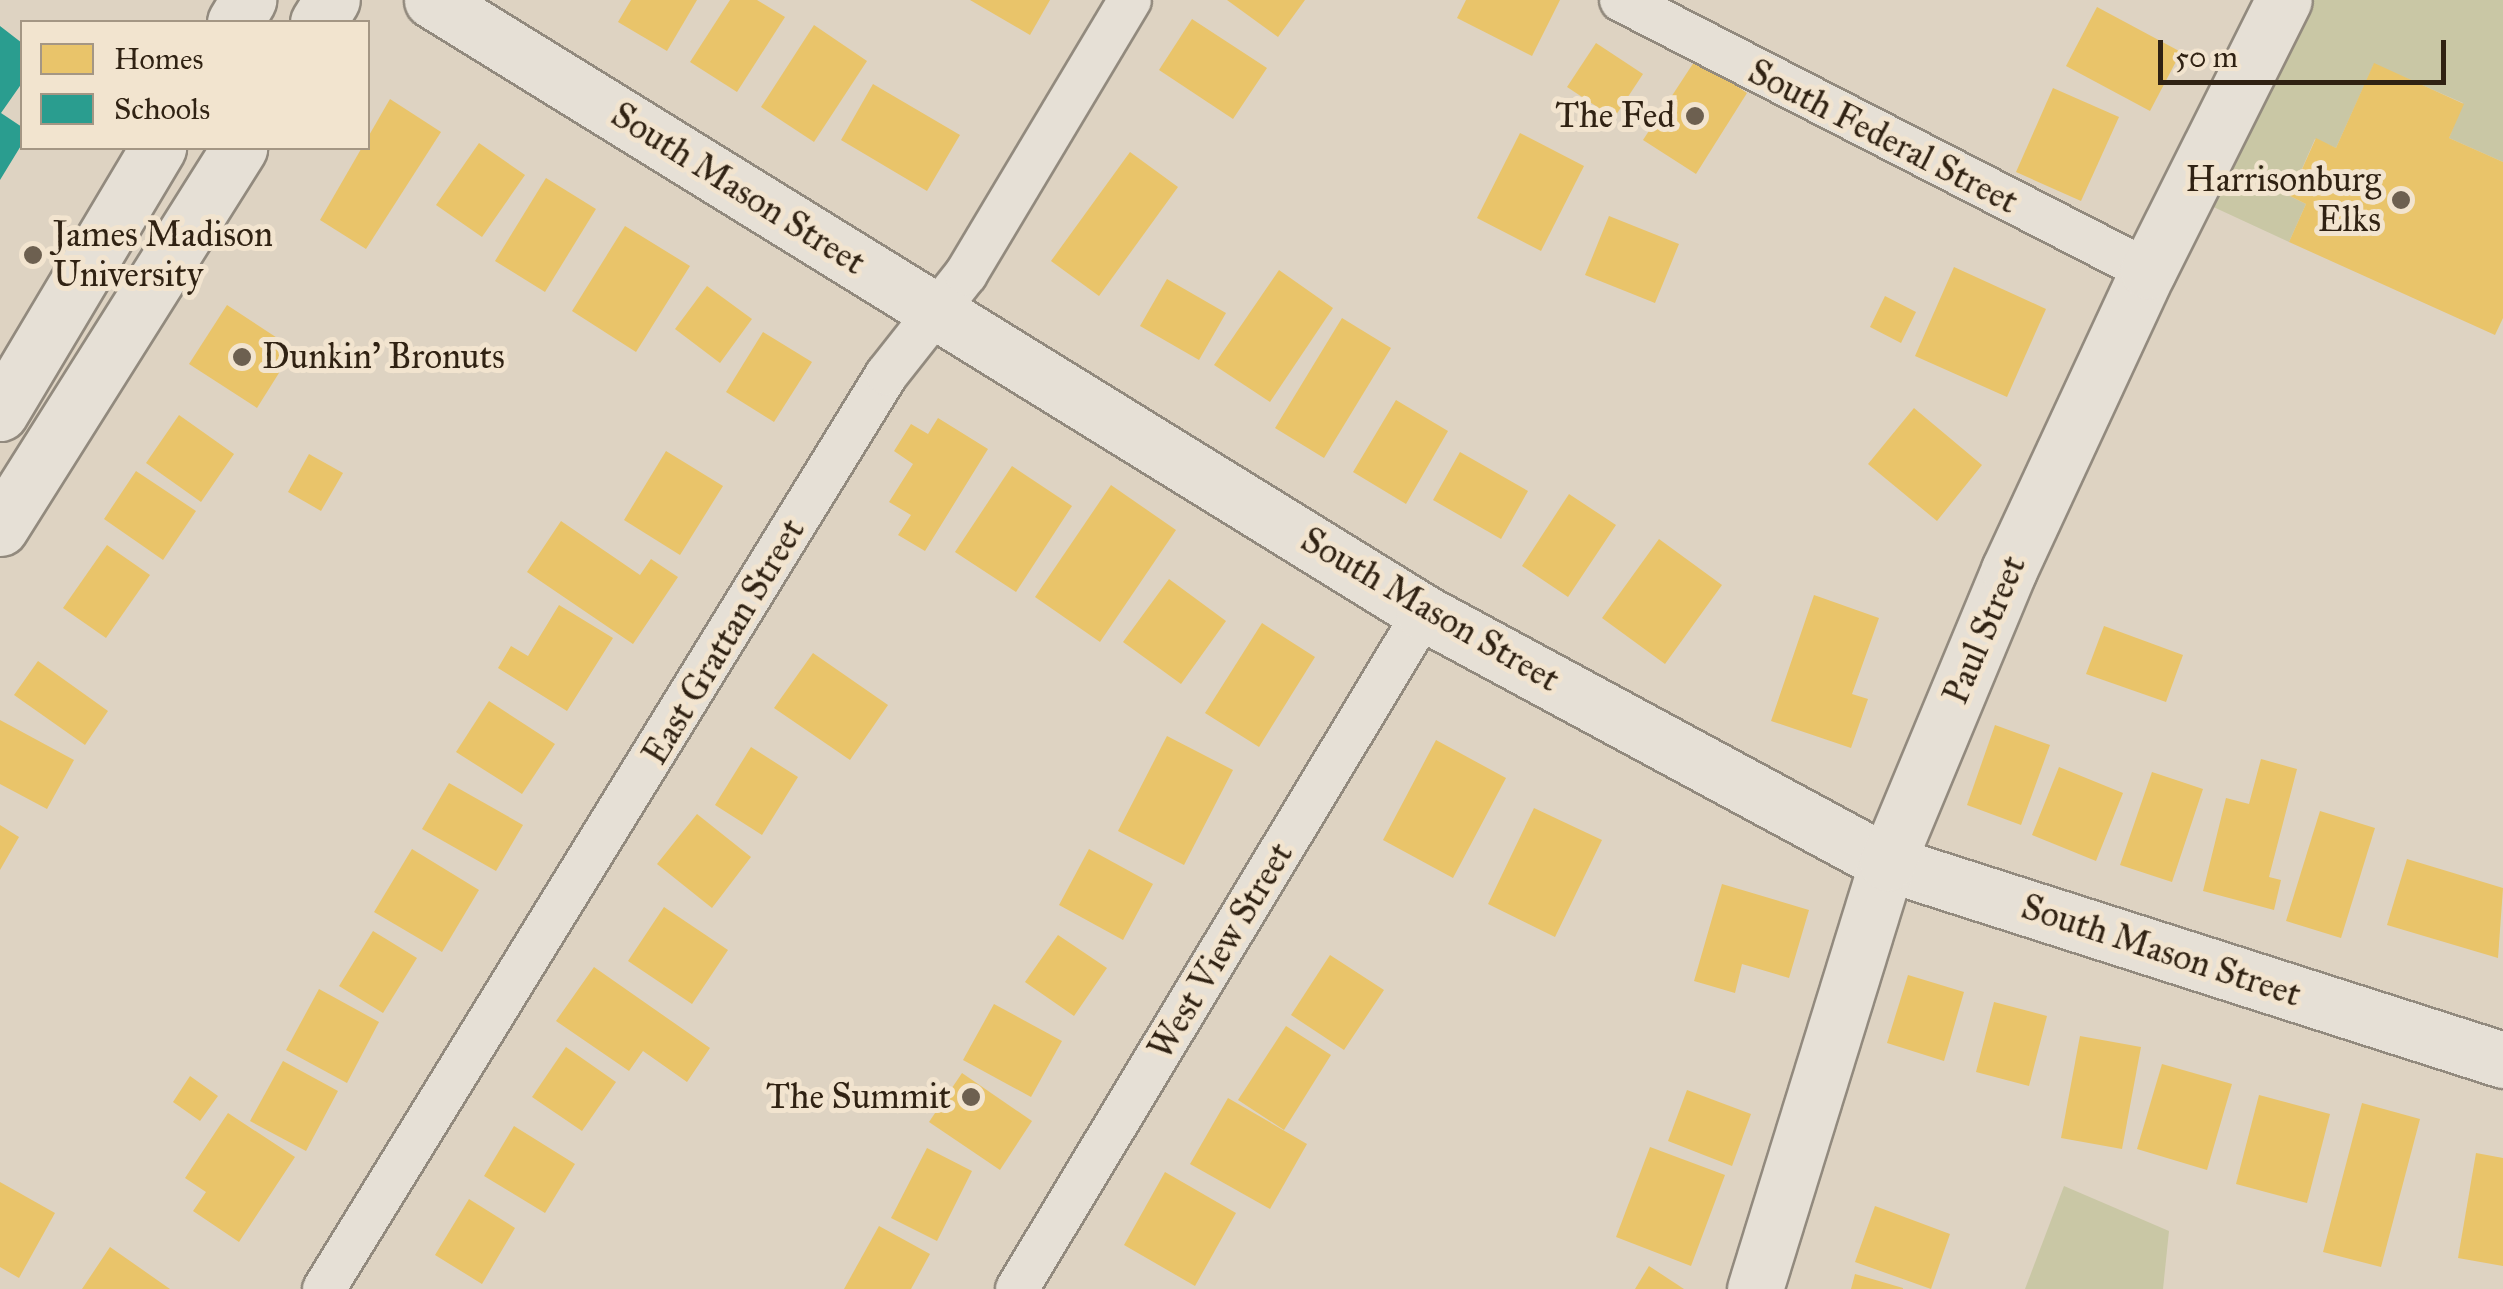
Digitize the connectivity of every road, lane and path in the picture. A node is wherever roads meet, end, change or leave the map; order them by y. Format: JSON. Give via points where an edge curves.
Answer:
{"nodes":[{"id":1,"x":432,"y":0,"type":"edge"},
{"id":2,"x":1130,"y":0,"type":"edge"},
{"id":3,"x":1621,"y":0,"type":"edge"},
{"id":4,"x":2284,"y":0,"type":"edge"},
{"id":5,"x":157,"y":150,"type":"edge"},
{"id":6,"x":239,"y":150,"type":"edge"},
{"id":7,"x":2148,"y":270,"type":"junction"},
{"id":8,"x":936,"y":312,"type":"junction"},
{"id":9,"x":0,"y":413,"type":"edge"},
{"id":10,"x":0,"y":528,"type":"edge"},
{"id":11,"x":1424,"y":612,"type":"junction"},
{"id":12,"x":1887,"y":863,"type":"junction"},
{"id":13,"x":2503,"y":1060,"type":"edge"},
{"id":14,"x":324,"y":1289,"type":"edge"},
{"id":15,"x":1018,"y":1289,"type":"edge"},
{"id":16,"x":1755,"y":1289,"type":"edge"}],
"edges":[{"from":1,"to":8,"type":"main road","name":"South Mason Street"},
{"from":2,"to":8,"type":"street","name":"East Grattan Street","via":[[966,274]]},
{"from":3,"to":7,"type":"street","name":"South Federal Street"},
{"from":4,"to":7,"type":"main road","name":"Paul Street"},
{"from":5,"to":9,"type":"main road"},
{"from":6,"to":10,"type":"main road"},
{"from":7,"to":12,"type":"main road","name":"Paul Street","via":[[2010,570]]},
{"from":8,"to":11,"type":"main road","name":"South Mason Street"},
{"from":8,"to":14,"type":"street","name":"East Grattan Street","via":[[887,374]]},
{"from":11,"to":12,"type":"main road","name":"South Mason Street"},
{"from":11,"to":15,"type":"street","name":"West View Street"},
{"from":12,"to":13,"type":"main road","name":"South Mason Street"},
{"from":12,"to":16,"type":"main road","name":"Paul Street"}]}
